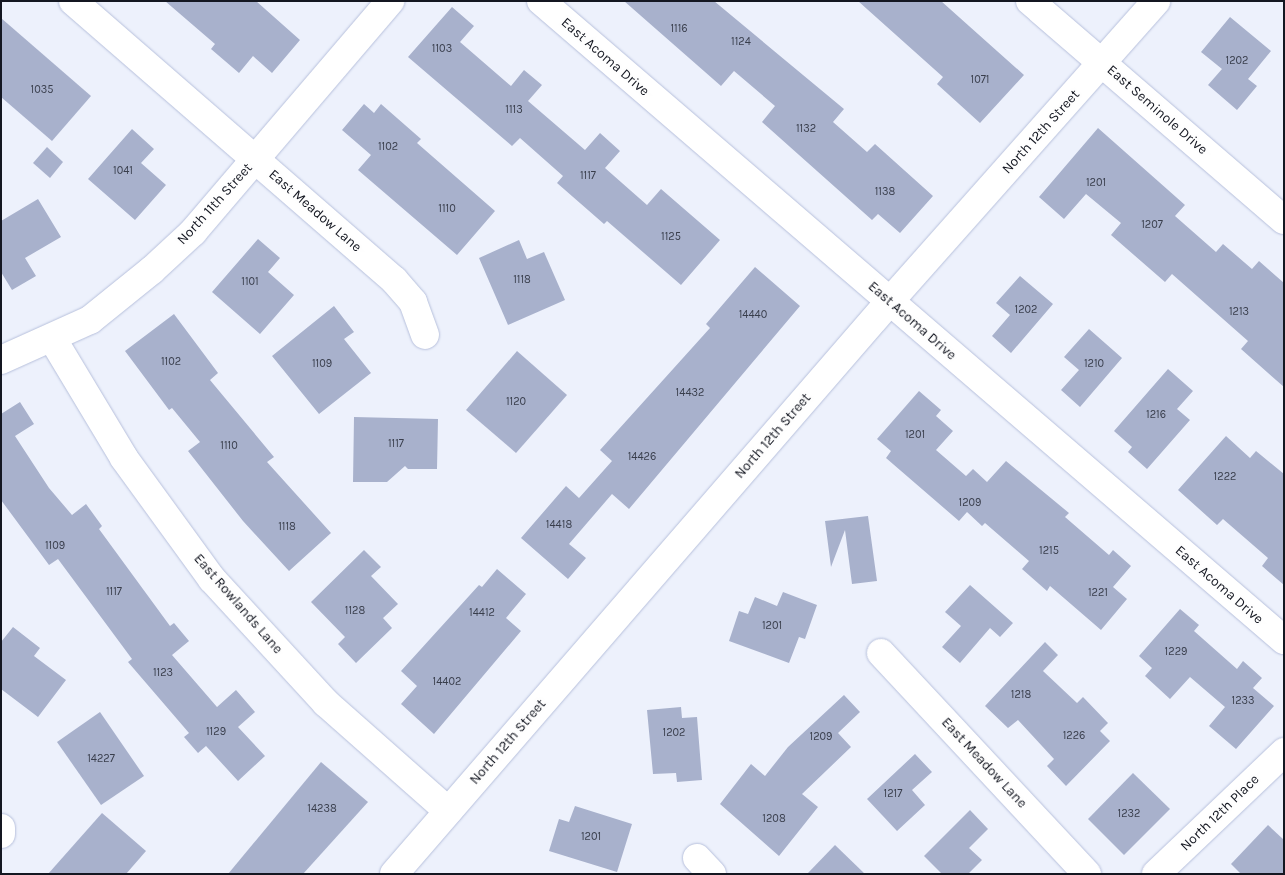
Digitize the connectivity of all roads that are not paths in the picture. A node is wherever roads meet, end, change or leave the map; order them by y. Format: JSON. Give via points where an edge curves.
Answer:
{"nodes":[{"id":1,"x":73,"y":1,"type":"edge"},
{"id":2,"x":390,"y":1,"type":"edge"},
{"id":3,"x":541,"y":1,"type":"edge"},
{"id":4,"x":1030,"y":1,"type":"edge"},
{"id":5,"x":1156,"y":1,"type":"edge"},
{"id":6,"x":1102,"y":63,"type":"junction"},
{"id":7,"x":255,"y":159,"type":"junction"},
{"id":8,"x":1284,"y":220,"type":"edge"},
{"id":9,"x":890,"y":301,"type":"junction"},
{"id":10,"x":425,"y":335,"type":"dead end"},
{"id":11,"x":52,"y":338,"type":"junction"},
{"id":12,"x":1,"y":360,"type":"edge"},
{"id":13,"x":1284,"y":640,"type":"edge"},
{"id":14,"x":881,"y":653,"type":"dead end"},
{"id":15,"x":1284,"y":752,"type":"edge"},
{"id":16,"x":448,"y":811,"type":"junction"},
{"id":17,"x":1,"y":828,"type":"edge"},
{"id":18,"x":1,"y":834,"type":"edge"},
{"id":19,"x":394,"y":874,"type":"edge"},
{"id":20,"x":1087,"y":874,"type":"edge"},
{"id":21,"x":1156,"y":874,"type":"edge"}],
"edges":[{"from":1,"to":7,"type":"street","name":"East Meadow Lane"},
{"from":2,"to":7,"type":"street","name":"North 11th Street"},
{"from":3,"to":9,"type":"street","name":"East Acoma Drive"},
{"from":4,"to":6,"type":"street","name":"East Seminole Drive"},
{"from":5,"to":6,"type":"street","name":"North 12th Street"},
{"from":6,"to":8,"type":"street","name":"East Seminole Drive"},
{"from":6,"to":9,"type":"street","name":"North 12th Street"},
{"from":7,"to":10,"type":"street","name":"East Meadow Lane","via":[[394,280],[413,302]]},
{"from":7,"to":11,"type":"street","name":"North 11th Street","via":[[193,232],[152,270],[90,320]]},
{"from":9,"to":13,"type":"street","name":"East Acoma Drive"},
{"from":9,"to":16,"type":"street","name":"North 12th Street"},
{"from":11,"to":12,"type":"street","name":"North 11th Street"},
{"from":11,"to":16,"type":"street","name":"East Rowlands Lane","via":[[124,458],[212,579],[326,702]]},
{"from":14,"to":20,"type":"street","name":"East Meadow Lane"},
{"from":15,"to":21,"type":"street","name":"North 12th Place"},
{"from":16,"to":19,"type":"street","name":"North 12th Street"},
{"from":17,"to":18,"type":"street"}]}
